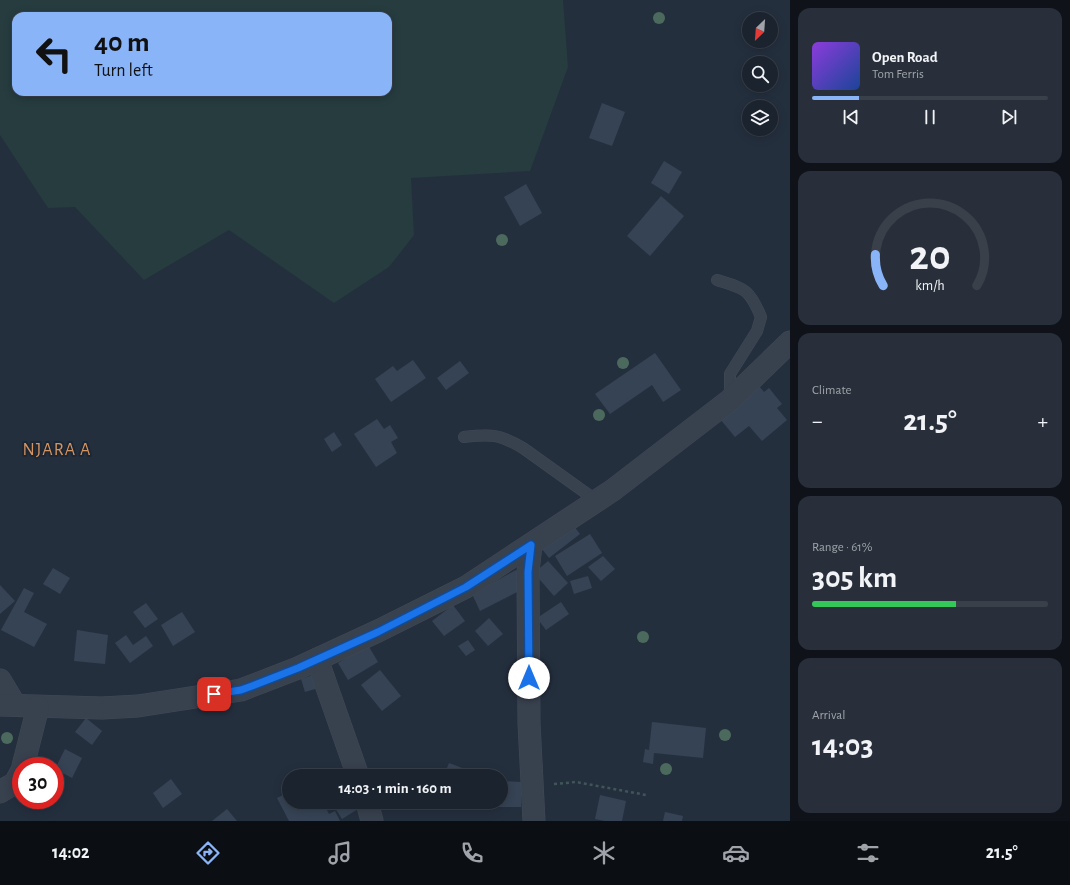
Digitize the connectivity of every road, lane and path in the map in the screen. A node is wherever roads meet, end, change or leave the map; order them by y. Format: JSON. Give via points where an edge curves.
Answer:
{"nodes":[{"id":1,"x":717,"y":280,"type":"dead end"},
{"id":2,"x":790,"y":342,"type":"edge"},
{"id":3,"x":730,"y":400,"type":"junction"},
{"id":4,"x":464,"y":436,"type":"dead end"},
{"id":5,"x":597,"y":501,"type":"junction"},
{"id":6,"x":531,"y":545,"type":"junction"},
{"id":7,"x":317,"y":659,"type":"junction"},
{"id":8,"x":0,"y":680,"type":"edge"},
{"id":9,"x":8,"y":705,"type":"edge"},
{"id":10,"x":38,"y":707,"type":"junction"},
{"id":11,"x":25,"y":757,"type":"edge"},
{"id":12,"x":356,"y":769,"type":"edge"},
{"id":13,"x":12,"y":786,"type":"edge"},
{"id":14,"x":531,"y":786,"type":"junction"},
{"id":15,"x":0,"y":792,"type":"edge"},
{"id":16,"x":646,"y":795,"type":"dead end"},
{"id":17,"x":369,"y":809,"type":"edge"},
{"id":18,"x":372,"y":821,"type":"edge"},
{"id":19,"x":534,"y":821,"type":"edge"}],
"edges":[{"from":1,"to":3,"type":"lane","via":[[743,288],[750,295],[761,317],[757,331],[730,374]]},
{"from":2,"to":3,"type":"street"},
{"from":3,"to":5,"type":"street"},
{"from":4,"to":5,"type":"lane","via":[[489,434],[511,441]]},
{"from":5,"to":6,"type":"street"},
{"from":6,"to":7,"type":"street","via":[[466,587],[378,632]]},
{"from":6,"to":14,"type":"street","via":[[528,588]]},
{"from":7,"to":10,"type":"street","via":[[241,690],[138,706]]},
{"from":7,"to":12,"type":"street"},
{"from":8,"to":9,"type":"street"},
{"from":9,"to":10,"type":"street"},
{"from":10,"to":11,"type":"street"},
{"from":13,"to":15,"type":"street"},
{"from":14,"to":16,"type":"path","via":[[576,782]]},
{"from":14,"to":19,"type":"street"},
{"from":17,"to":18,"type":"street"}]}
